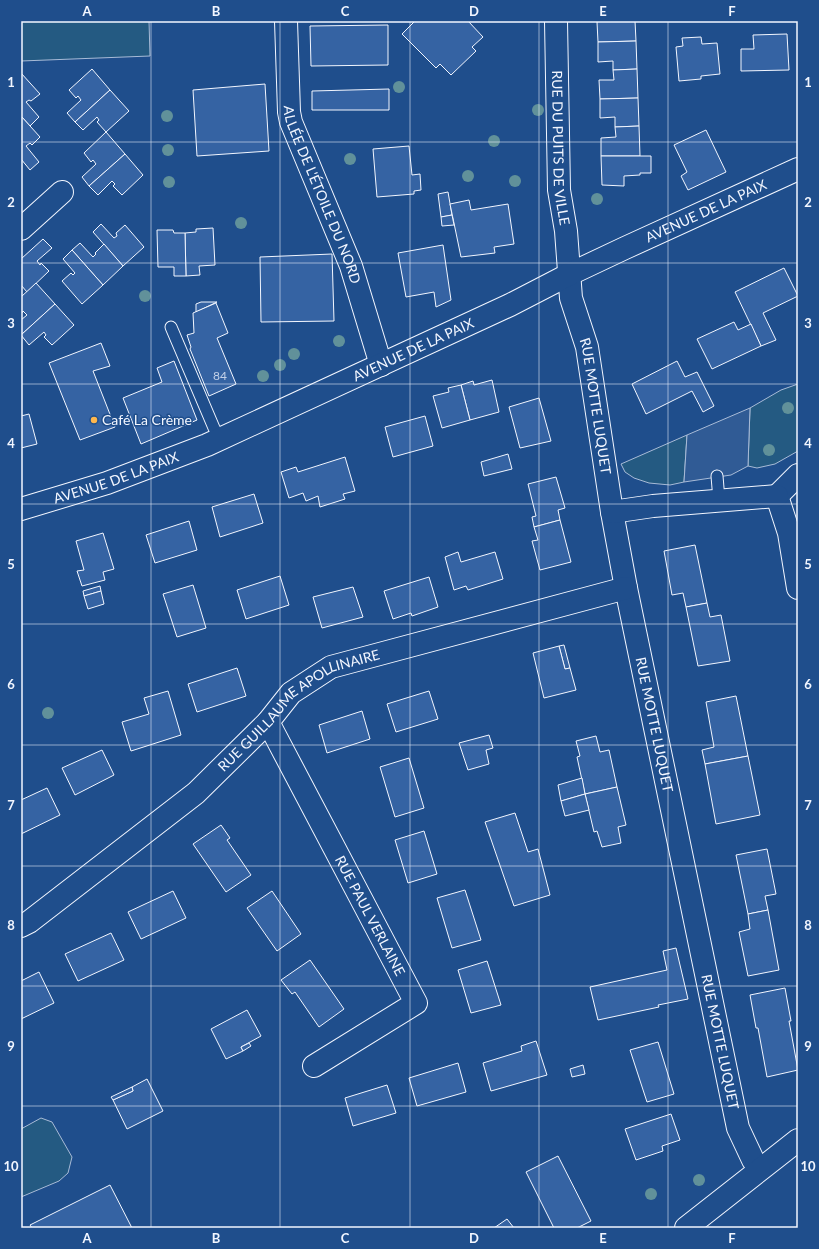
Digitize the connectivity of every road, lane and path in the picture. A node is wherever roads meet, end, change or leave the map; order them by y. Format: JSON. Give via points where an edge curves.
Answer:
{"nodes":[{"id":1,"x":286,"y":21,"type":"edge"},
{"id":2,"x":556,"y":21,"type":"edge"},
{"id":3,"x":798,"y":169,"type":"edge"},
{"id":4,"x":62,"y":192,"type":"dead end"},
{"id":5,"x":21,"y":229,"type":"edge"},
{"id":6,"x":570,"y":274,"type":"junction"},
{"id":7,"x":171,"y":327,"type":"dead end"},
{"id":8,"x":381,"y":365,"type":"junction"},
{"id":9,"x":220,"y":439,"type":"junction"},
{"id":10,"x":798,"y":475,"type":"edge"},
{"id":11,"x":717,"y":476,"type":"dead end"},
{"id":12,"x":776,"y":496,"type":"junction"},
{"id":13,"x":719,"y":500,"type":"junction"},
{"id":14,"x":21,"y":509,"type":"edge"},
{"id":15,"x":612,"y":512,"type":"junction"},
{"id":16,"x":626,"y":588,"type":"junction"},
{"id":17,"x":798,"y":588,"type":"edge"},
{"id":18,"x":268,"y":722,"type":"junction"},
{"id":19,"x":21,"y":926,"type":"edge"},
{"id":20,"x":314,"y":1066,"type":"dead end"},
{"id":21,"x":798,"y":1140,"type":"edge"},
{"id":22,"x":760,"y":1169,"type":"junction"},
{"id":23,"x":686,"y":1228,"type":"edge"}],
"edges":[{"from":1,"to":8,"type":"street","name":"ALLÉE DE L'ÉTOILE DU NORD","via":[[291,122],[351,266]]},
{"from":2,"to":6,"type":"street","name":"RUE DU PUITS DE VILLE","via":[[559,190]]},
{"from":3,"to":6,"type":"street","name":"AVENUE DE LA PAIX"},
{"from":4,"to":5,"type":"street"},
{"from":6,"to":8,"type":"street","name":"AVENUE DE LA PAIX"},
{"from":6,"to":15,"type":"street","name":"RUE MOTTE LUQUET","via":[[571,298],[588,347]]},
{"from":7,"to":9,"type":"lane"},
{"from":8,"to":9,"type":"street","name":"AVENUE DE LA PAIX"},
{"from":9,"to":14,"type":"street","name":"AVENUE DE LA PAIX","via":[[107,483]]},
{"from":10,"to":12,"type":"street"},
{"from":11,"to":13,"type":"lane"},
{"from":12,"to":13,"type":"street"},
{"from":12,"to":17,"type":"street","via":[[789,533]]},
{"from":13,"to":15,"type":"street"},
{"from":15,"to":16,"type":"street","name":"RUE MOTTE LUQUET"},
{"from":16,"to":18,"type":"street","name":"RUE GUILLAUME APOLLINAIRE","via":[[331,667],[291,693]]},
{"from":16,"to":22,"type":"street","name":"RUE MOTTE LUQUET","via":[[738,1128]]},
{"from":18,"to":19,"type":"street","name":"RUE GUILLAUME APOLLINAIRE","via":[[196,793]]},
{"from":18,"to":20,"type":"street","name":"RUE PAUL VERLAINE","via":[[416,1003]]},
{"from":21,"to":22,"type":"street"},
{"from":22,"to":23,"type":"street"}]}
